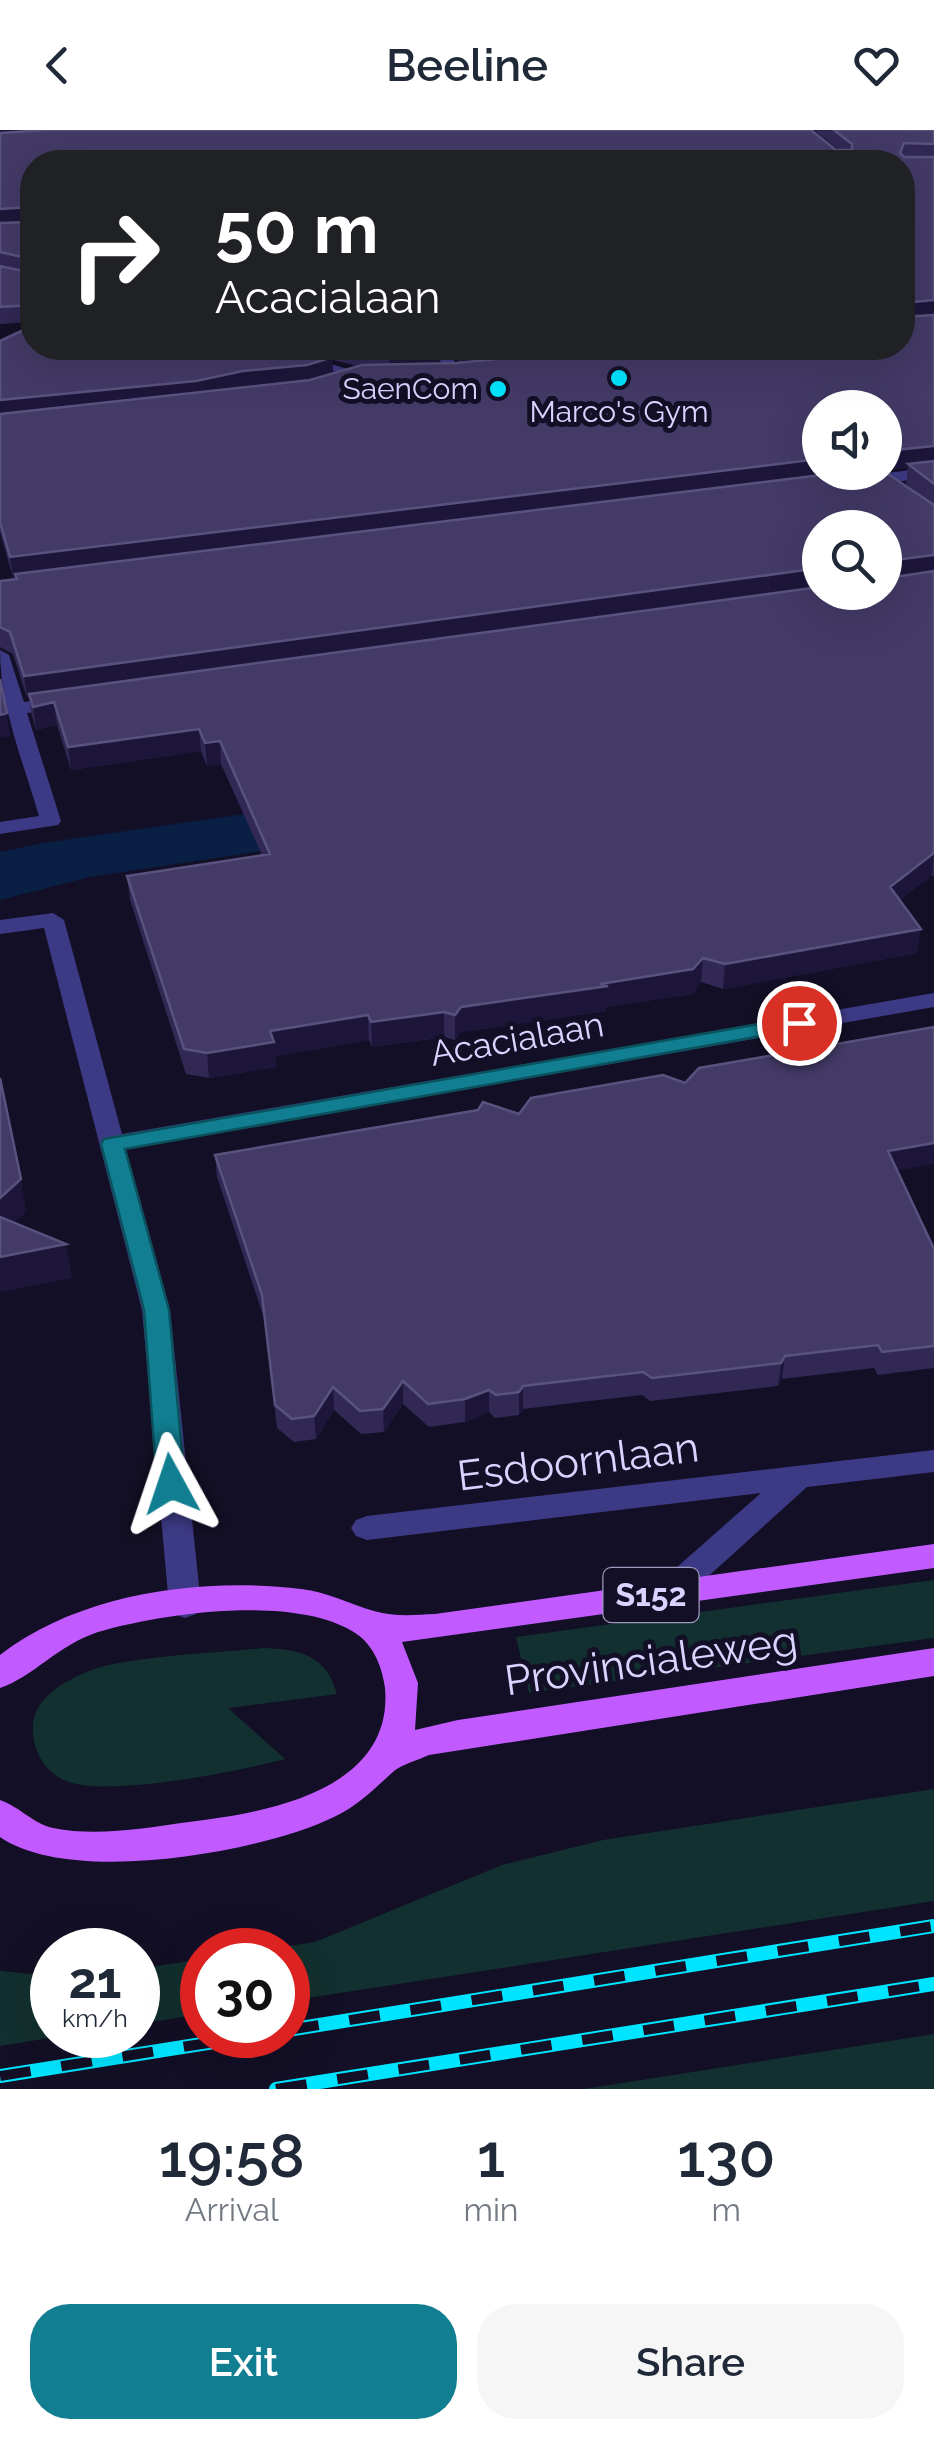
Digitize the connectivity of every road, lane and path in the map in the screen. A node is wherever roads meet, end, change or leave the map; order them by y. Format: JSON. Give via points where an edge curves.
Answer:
{"nodes":[{"id":1,"x":309,"y":360,"type":"edge"},
{"id":2,"x":443,"y":360,"type":"edge"},
{"id":3,"x":474,"y":371,"type":"edge"},
{"id":4,"x":334,"y":386,"type":"edge"},
{"id":5,"x":934,"y":472,"type":"edge"},
{"id":6,"x":902,"y":476,"type":"edge"},
{"id":7,"x":897,"y":490,"type":"edge"},
{"id":8,"x":908,"y":499,"type":"edge"},
{"id":9,"x":0,"y":654,"type":"edge"},
{"id":10,"x":94,"y":698,"type":"edge"},
{"id":11,"x":14,"y":709,"type":"junction"},
{"id":12,"x":0,"y":828,"type":"edge"},
{"id":13,"x":0,"y":927,"type":"edge"},
{"id":14,"x":934,"y":1000,"type":"edge"},
{"id":15,"x":112,"y":1144,"type":"junction"},
{"id":16,"x":934,"y":1461,"type":"edge"},
{"id":17,"x":799,"y":1477,"type":"junction"},
{"id":18,"x":367,"y":1528,"type":"dead end"},
{"id":19,"x":934,"y":1556,"type":"edge"},
{"id":20,"x":670,"y":1592,"type":"junction"},
{"id":21,"x":184,"y":1605,"type":"junction"},
{"id":22,"x":368,"y":1623,"type":"junction"},
{"id":23,"x":934,"y":1662,"type":"edge"},
{"id":24,"x":0,"y":1674,"type":"edge"},
{"id":25,"x":385,"y":1759,"type":"junction"},
{"id":26,"x":1,"y":1818,"type":"edge"}],
"edges":[{"from":1,"to":4,"type":"street","via":[[368,375]]},
{"from":2,"to":3,"type":"street","via":[[448,373]]},
{"from":5,"to":6,"type":"street"},
{"from":7,"to":8,"type":"street"},
{"from":9,"to":11,"type":"street"},
{"from":10,"to":11,"type":"street"},
{"from":11,"to":12,"type":"street","via":[[51,821]]},
{"from":13,"to":15,"type":"street","via":[[53,920]]},
{"from":14,"to":15,"type":"street","name":"Acacialaan"},
{"from":15,"to":21,"type":"street","via":[[156,1310]]},
{"from":16,"to":17,"type":"street","name":"Esdoornlaan"},
{"from":17,"to":18,"type":"street","name":"Esdoornlaan"},
{"from":17,"to":20,"type":"street"},
{"from":19,"to":20,"type":"main road","name":"Provincialeweg","number":"S152"},
{"from":20,"to":22,"type":"main road","name":"Provincialeweg","number":"S152","via":[[435,1627]]},
{"from":21,"to":22,"type":"main road","number":"S152","via":[[279,1597],[344,1610]]},
{"from":21,"to":24,"type":"main road","number":"S152","via":[[73,1628],[33,1647]]},
{"from":22,"to":25,"type":"main road","via":[[401,1672],[403,1710]]},
{"from":23,"to":25,"type":"main road","name":"Provincialeweg","via":[[458,1734]]},
{"from":25,"to":26,"type":"main road","via":[[368,1780],[332,1803],[258,1828],[105,1848],[41,1840]]}]}
